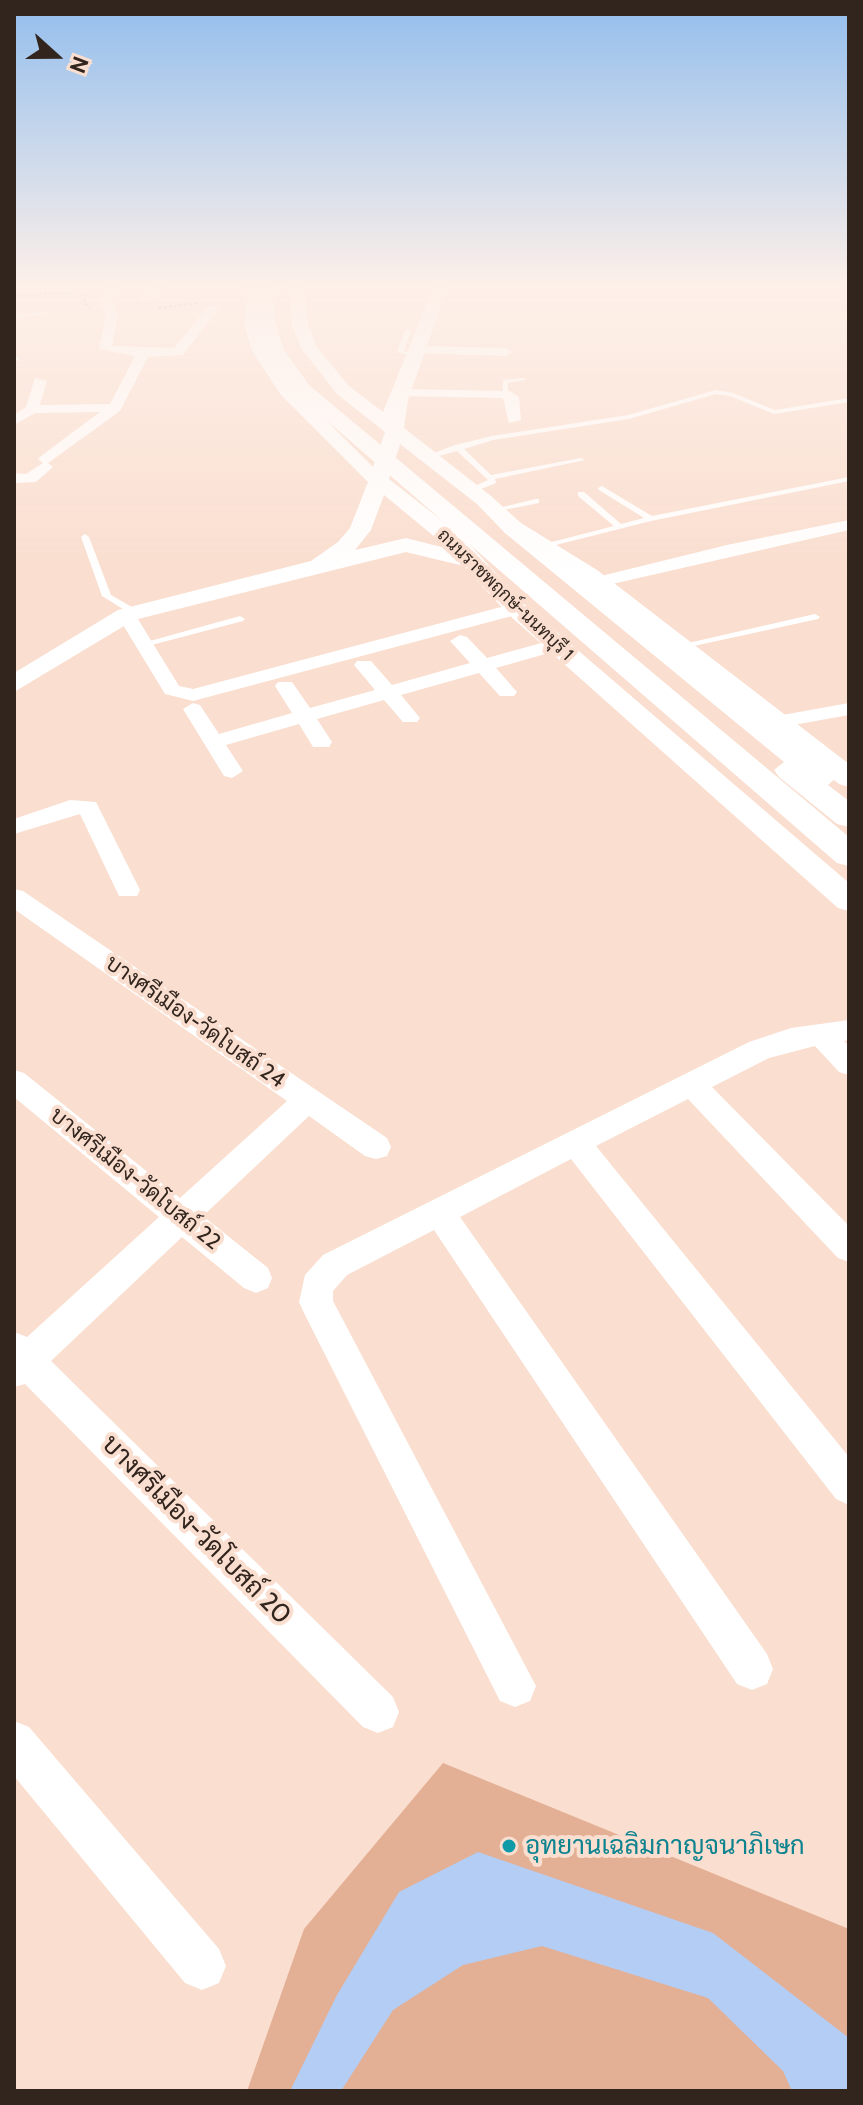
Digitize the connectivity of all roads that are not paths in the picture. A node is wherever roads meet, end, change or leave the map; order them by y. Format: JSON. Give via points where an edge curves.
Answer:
{"nodes":[{"id":1,"x":39,"y":384,"type":"edge"},
{"id":2,"x":127,"y":384,"type":"edge"},
{"id":3,"x":282,"y":384,"type":"edge"},
{"id":4,"x":299,"y":384,"type":"edge"},
{"id":5,"x":316,"y":384,"type":"edge"},
{"id":6,"x":338,"y":384,"type":"edge"},
{"id":7,"x":405,"y":384,"type":"edge"},
{"id":8,"x":505,"y":384,"type":"edge"},
{"id":9,"x":343,"y":390,"type":"junction"},
{"id":10,"x":402,"y":393,"type":"junction"},
{"id":11,"x":505,"y":394,"type":"junction"},
{"id":12,"x":849,"y":400,"type":"edge"},
{"id":13,"x":115,"y":408,"type":"junction"},
{"id":14,"x":32,"y":409,"type":"junction"},
{"id":15,"x":514,"y":420,"type":"dead end"},
{"id":16,"x":14,"y":421,"type":"edge"},
{"id":17,"x":320,"y":424,"type":"junction"},
{"id":18,"x":384,"y":424,"type":"junction"},
{"id":19,"x":458,"y":447,"type":"junction"},
{"id":20,"x":428,"y":457,"type":"junction"},
{"id":21,"x":581,"y":460,"type":"dead end"},
{"id":22,"x":375,"y":474,"type":"junction"},
{"id":23,"x":14,"y":478,"type":"edge"},
{"id":24,"x":849,"y":479,"type":"edge"},
{"id":25,"x":602,"y":488,"type":"dead end"},
{"id":26,"x":479,"y":493,"type":"junction"},
{"id":27,"x":581,"y":494,"type":"dead end"},
{"id":28,"x":536,"y":501,"type":"dead end"},
{"id":29,"x":369,"y":509,"type":"junction"},
{"id":30,"x":412,"y":510,"type":"junction"},
{"id":31,"x":651,"y":519,"type":"junction"},
{"id":32,"x":849,"y":525,"type":"edge"},
{"id":33,"x":619,"y":526,"type":"junction"},
{"id":34,"x":513,"y":528,"type":"junction"},
{"id":35,"x":849,"y":532,"type":"edge"},
{"id":36,"x":85,"y":537,"type":"dead end"},
{"id":37,"x":544,"y":545,"type":"junction"},
{"id":38,"x":464,"y":552,"type":"junction"},
{"id":39,"x":319,"y":566,"type":"junction"},
{"id":40,"x":603,"y":585,"type":"junction"},
{"id":41,"x":219,"y":589,"type":"junction"},
{"id":42,"x":516,"y":609,"type":"junction"},
{"id":43,"x":130,"y":614,"type":"junction"},
{"id":44,"x":815,"y":617,"type":"dead end"},
{"id":45,"x":240,"y":619,"type":"dead end"},
{"id":46,"x":460,"y":641,"type":"dead end"},
{"id":47,"x":144,"y":644,"type":"junction"},
{"id":48,"x":556,"y":645,"type":"junction"},
{"id":49,"x":673,"y":650,"type":"junction"},
{"id":50,"x":364,"y":665,"type":"dead end"},
{"id":51,"x":482,"y":666,"type":"junction"},
{"id":52,"x":14,"y":684,"type":"edge"},
{"id":53,"x":285,"y":686,"type":"dead end"},
{"id":54,"x":507,"y":692,"type":"dead end"},
{"id":55,"x":388,"y":693,"type":"junction"},
{"id":56,"x":193,"y":709,"type":"dead end"},
{"id":57,"x":849,"y":709,"type":"edge"},
{"id":58,"x":305,"y":716,"type":"junction"},
{"id":59,"x":410,"y":718,"type":"dead end"},
{"id":60,"x":777,"y":722,"type":"junction"},
{"id":61,"x":213,"y":742,"type":"junction"},
{"id":62,"x":321,"y":742,"type":"dead end"},
{"id":63,"x":232,"y":771,"type":"dead end"},
{"id":64,"x":849,"y":778,"type":"edge"},
{"id":65,"x":849,"y":799,"type":"edge"},
{"id":66,"x":849,"y":817,"type":"edge"},
{"id":67,"x":14,"y":827,"type":"edge"},
{"id":68,"x":849,"y":855,"type":"edge"},
{"id":69,"x":849,"y":878,"type":"edge"},
{"id":70,"x":128,"y":890,"type":"dead end"},
{"id":71,"x":14,"y":897,"type":"edge"},
{"id":72,"x":849,"y":900,"type":"edge"},
{"id":73,"x":835,"y":1032,"type":"edge"},
{"id":74,"x":849,"y":1064,"type":"edge"},
{"id":75,"x":14,"y":1081,"type":"edge"},
{"id":76,"x":691,"y":1084,"type":"junction"},
{"id":77,"x":307,"y":1100,"type":"junction"},
{"id":78,"x":576,"y":1143,"type":"junction"},
{"id":79,"x":376,"y":1147,"type":"dead end"},
{"id":80,"x":439,"y":1212,"type":"junction"},
{"id":81,"x":181,"y":1217,"type":"junction"},
{"id":82,"x":849,"y":1248,"type":"edge"},
{"id":83,"x":256,"y":1278,"type":"dead end"},
{"id":84,"x":18,"y":1360,"type":"edge"},
{"id":85,"x":849,"y":1486,"type":"edge"},
{"id":86,"x":752,"y":1669,"type":"dead end"},
{"id":87,"x":515,"y":1686,"type":"dead end"},
{"id":88,"x":378,"y":1712,"type":"dead end"},
{"id":89,"x":14,"y":1742,"type":"edge"},
{"id":90,"x":202,"y":1966,"type":"dead end"}],
"edges":[{"from":1,"to":14,"type":"street"},
{"from":2,"to":13,"type":"street"},
{"from":3,"to":17,"type":"street","name":"ถนนราชพฤกษ์-นนทบุรี 1"},
{"from":4,"to":68,"type":"main road","name":"ถนนราชพฤกษ์-นนทบุรี 1"},
{"from":5,"to":66,"type":"main road","name":"ถนนราชพฤกษ์-นนทบุรี 1"},
{"from":6,"to":9,"type":"street"},
{"from":7,"to":10,"type":"street"},
{"from":8,"to":11,"type":"lane"},
{"from":9,"to":10,"type":"street"},
{"from":9,"to":18,"type":"street"},
{"from":10,"to":11,"type":"street"},
{"from":10,"to":18,"type":"street"},
{"from":11,"to":15,"type":"street","via":[[512,397]]},
{"from":12,"to":19,"type":"lane","via":[[774,412],[716,392],[629,417]]},
{"from":13,"to":14,"type":"street"},
{"from":13,"to":23,"type":"street","via":[[30,479]]},
{"from":14,"to":16,"type":"street"},
{"from":17,"to":18,"type":"street"},
{"from":17,"to":22,"type":"street","name":"ถนนราชพฤกษ์-นนทบุรี 1"},
{"from":18,"to":20,"type":"street"},
{"from":18,"to":22,"type":"street"},
{"from":19,"to":20,"type":"lane"},
{"from":19,"to":26,"type":"lane"},
{"from":20,"to":26,"type":"street"},
{"from":21,"to":26,"type":"lane"},
{"from":22,"to":26,"type":"street","via":[[411,471]]},
{"from":22,"to":29,"type":"street"},
{"from":22,"to":30,"type":"street","name":"ถนนราชพฤกษ์-นนทบุรี 1"},
{"from":22,"to":41,"type":"street","via":[[347,529],[329,545]]},
{"from":24,"to":31,"type":"lane"},
{"from":25,"to":31,"type":"lane"},
{"from":26,"to":28,"type":"lane"},
{"from":26,"to":30,"type":"street","via":[[424,493]]},
{"from":26,"to":34,"type":"street"},
{"from":27,"to":33,"type":"lane"},
{"from":29,"to":30,"type":"street"},
{"from":29,"to":39,"type":"street","via":[[346,547]]},
{"from":30,"to":38,"type":"street","name":"ถนนราชพฤกษ์-นนทบุรี 1"},
{"from":31,"to":33,"type":"lane"},
{"from":32,"to":40,"type":"street","via":[[727,550]]},
{"from":33,"to":37,"type":"lane"},
{"from":34,"to":37,"type":"street"},
{"from":34,"to":49,"type":"main road"},
{"from":35,"to":40,"type":"street"},
{"from":36,"to":43,"type":"lane","via":[[107,596]]},
{"from":37,"to":40,"type":"street"},
{"from":38,"to":39,"type":"street","via":[[406,545]]},
{"from":38,"to":42,"type":"street","name":"ถนนราชพฤกษ์-นนทบุรี 1"},
{"from":38,"to":69,"type":"main road","via":[[507,582]]},
{"from":39,"to":41,"type":"street"},
{"from":40,"to":49,"type":"street"},
{"from":41,"to":43,"type":"street"},
{"from":42,"to":47,"type":"street","via":[[193,695],[172,690]]},
{"from":42,"to":48,"type":"street","name":"ถนนราชพฤกษ์-นนทบุรี 1"},
{"from":43,"to":47,"type":"street"},
{"from":43,"to":52,"type":"street"},
{"from":44,"to":49,"type":"lane"},
{"from":45,"to":47,"type":"lane"},
{"from":46,"to":51,"type":"street"},
{"from":48,"to":51,"type":"street"},
{"from":48,"to":72,"type":"street","name":"ถนนราชพฤกษ์-นนทบุรี 1"},
{"from":49,"to":60,"type":"street"},
{"from":49,"to":65,"type":"main road"},
{"from":50,"to":55,"type":"street"},
{"from":51,"to":54,"type":"street"},
{"from":51,"to":55,"type":"street"},
{"from":53,"to":58,"type":"street"},
{"from":55,"to":58,"type":"street"},
{"from":55,"to":59,"type":"street"},
{"from":56,"to":61,"type":"street"},
{"from":57,"to":60,"type":"street"},
{"from":58,"to":61,"type":"street"},
{"from":58,"to":62,"type":"street"},
{"from":60,"to":64,"type":"street"},
{"from":61,"to":63,"type":"street"},
{"from":67,"to":70,"type":"street","via":[[70,807],[88,807]]},
{"from":71,"to":77,"type":"street","name":"บางศรีเมือง-วัดโบสถ์ 24"},
{"from":73,"to":74,"type":"street"},
{"from":73,"to":76,"type":"street","via":[[759,1050]]},
{"from":75,"to":81,"type":"street","name":"บางศรีเมือง-วัดโบสถ์ 22"},
{"from":76,"to":78,"type":"street"},
{"from":76,"to":82,"type":"street"},
{"from":77,"to":79,"type":"street","name":"บางศรีเมือง-วัดโบสถ์ 24"},
{"from":77,"to":81,"type":"street"},
{"from":78,"to":80,"type":"street"},
{"from":78,"to":85,"type":"street"},
{"from":80,"to":86,"type":"street"},
{"from":80,"to":87,"type":"street","via":[[335,1265],[317,1286],[316,1302]]},
{"from":81,"to":83,"type":"street","name":"บางศรีเมือง-วัดโบสถ์ 22"},
{"from":81,"to":84,"type":"street"},
{"from":84,"to":88,"type":"street","name":"บางศรีเมือง-วัดโบสถ์ 20"},
{"from":89,"to":90,"type":"street"}]}
